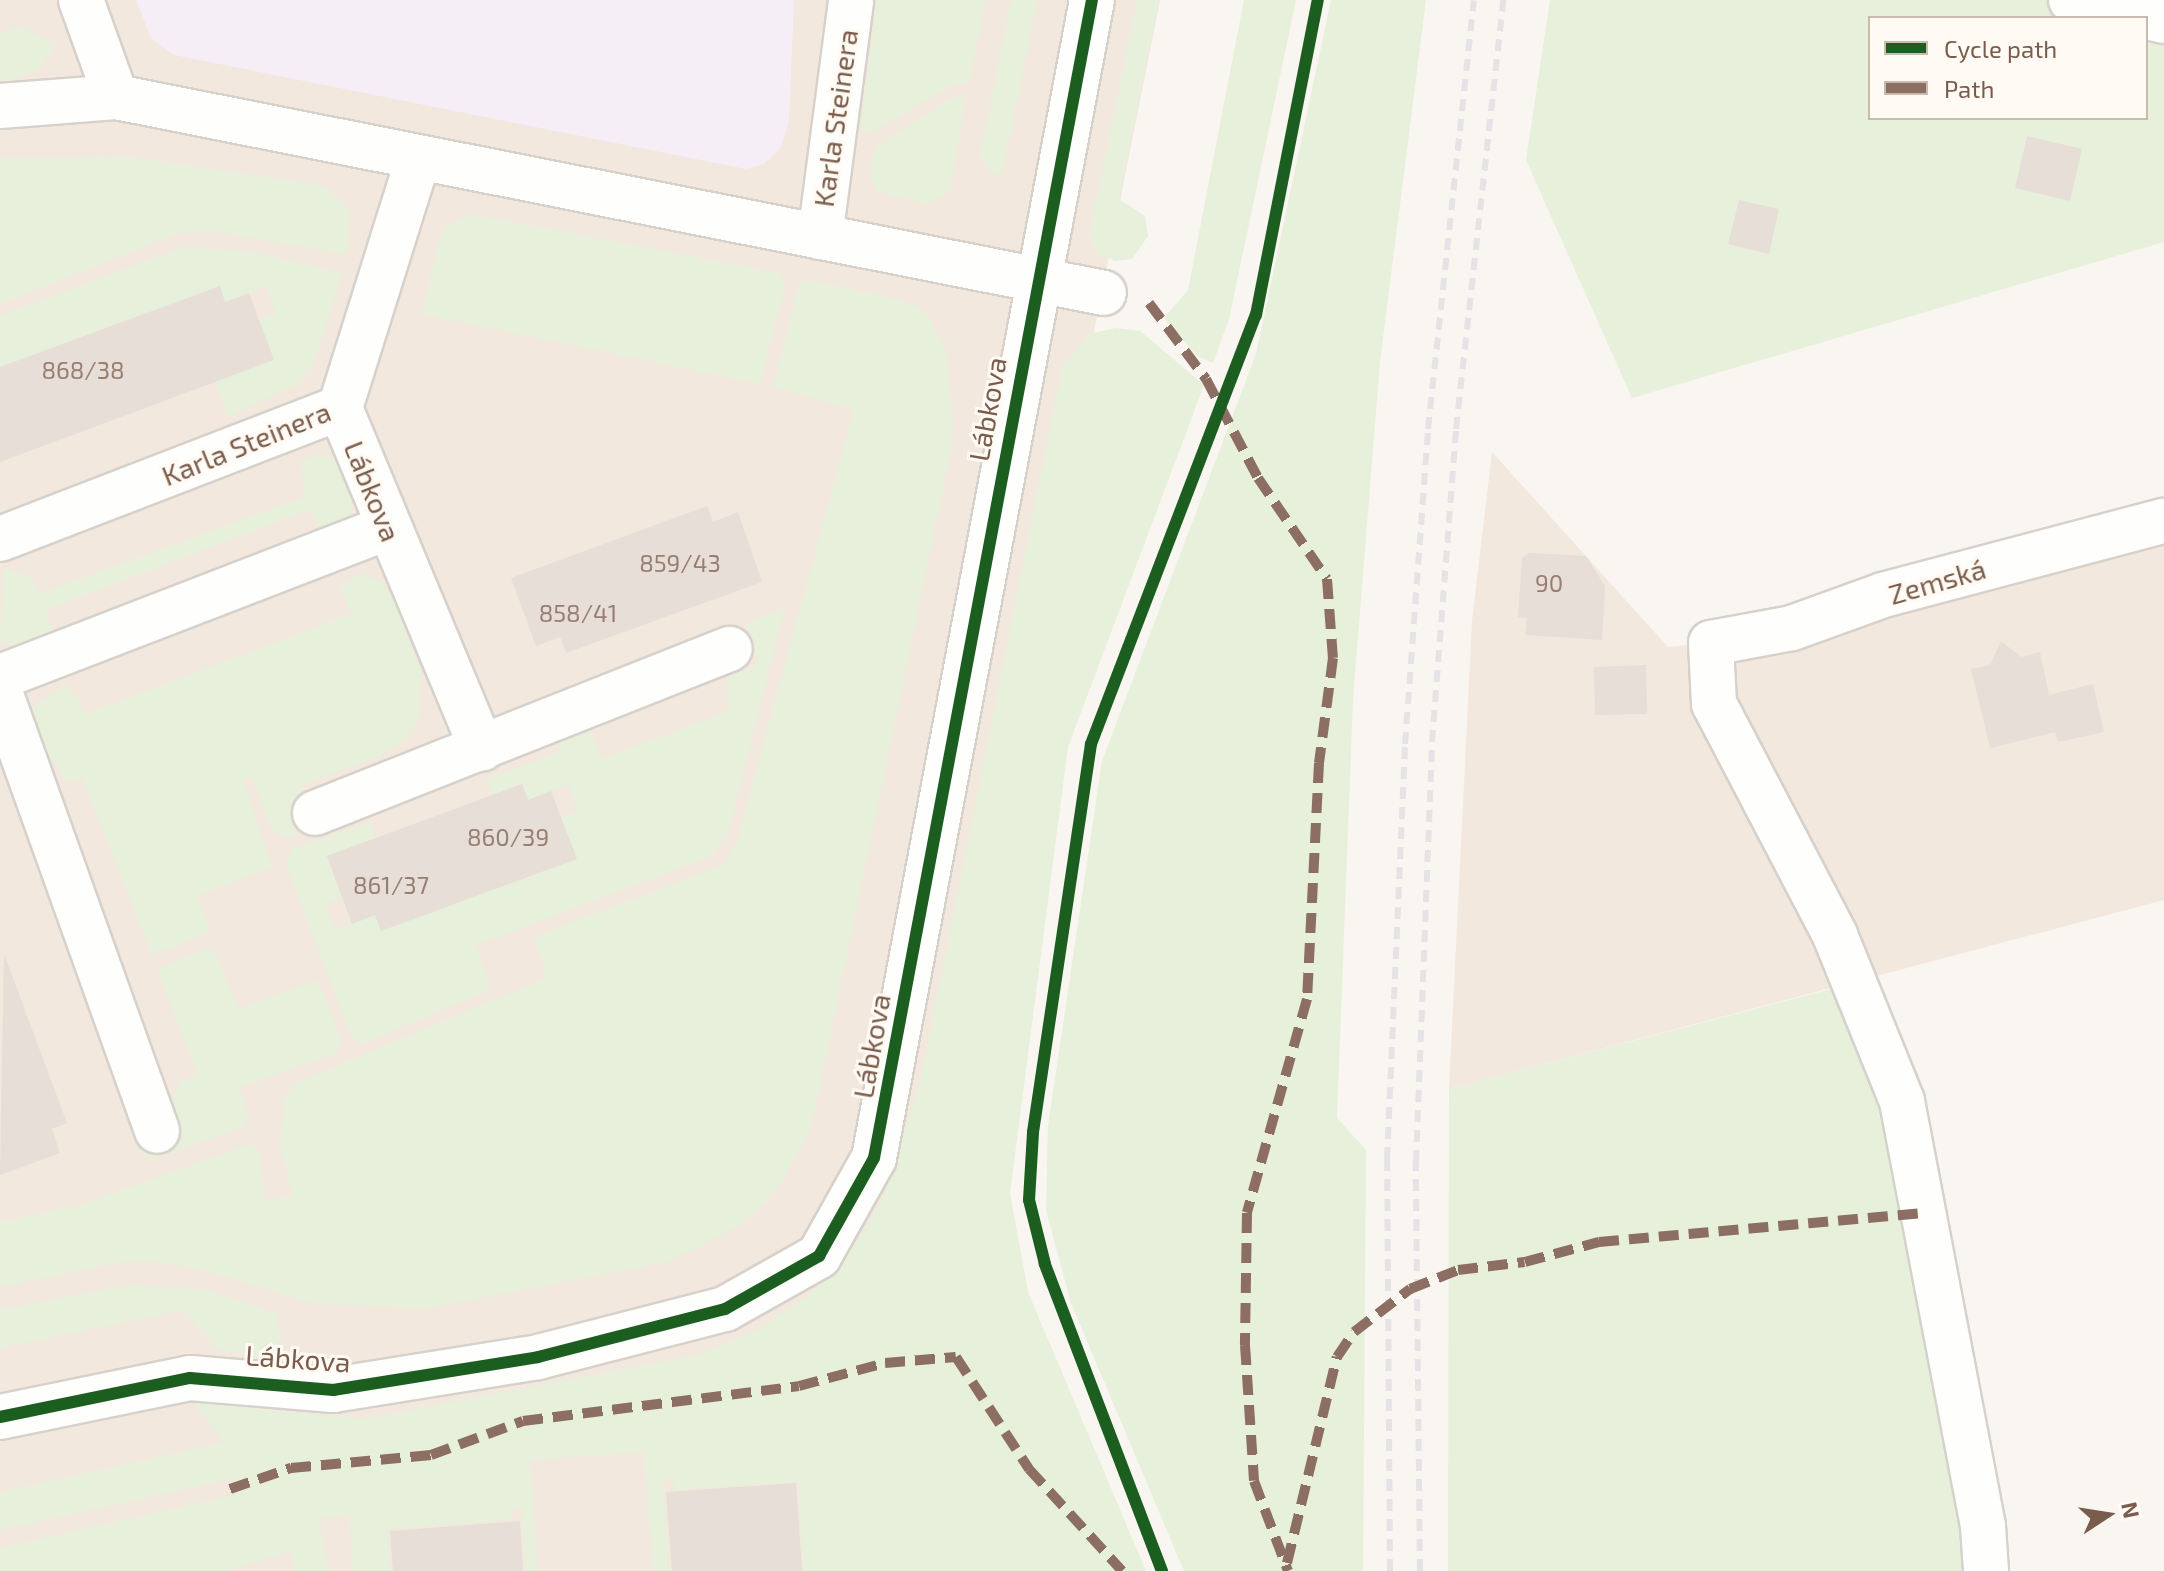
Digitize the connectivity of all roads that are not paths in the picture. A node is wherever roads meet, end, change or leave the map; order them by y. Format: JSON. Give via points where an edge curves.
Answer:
{"nodes":[{"id":1,"x":81,"y":0,"type":"edge"},
{"id":2,"x":851,"y":0,"type":"edge"},
{"id":3,"x":1092,"y":0,"type":"edge"},
{"id":4,"x":2071,"y":0,"type":"edge"},
{"id":5,"x":2142,"y":16,"type":"edge"},
{"id":6,"x":116,"y":97,"type":"junction"},
{"id":7,"x":0,"y":106,"type":"edge"},
{"id":8,"x":418,"y":159,"type":"junction"},
{"id":9,"x":820,"y":237,"type":"junction"},
{"id":10,"x":1035,"y":279,"type":"junction"},
{"id":11,"x":1104,"y":293,"type":"dead end"},
{"id":12,"x":340,"y":408,"type":"junction"},
{"id":13,"x":2164,"y":521,"type":"edge"},
{"id":14,"x":387,"y":528,"type":"junction"},
{"id":15,"x":0,"y":539,"type":"edge"},
{"id":16,"x":730,"y":649,"type":"dead end"},
{"id":17,"x":0,"y":677,"type":"edge"},
{"id":18,"x":0,"y":692,"type":"edge"},
{"id":19,"x":482,"y":749,"type":"junction"},
{"id":20,"x":315,"y":813,"type":"dead end"},
{"id":21,"x":157,"y":1131,"type":"dead end"},
{"id":22,"x":0,"y":1417,"type":"edge"},
{"id":23,"x":1986,"y":1571,"type":"edge"}],
"edges":[{"from":1,"to":6,"type":"street"},
{"from":2,"to":9,"type":"street","name":"Karla Steinera"},
{"from":3,"to":10,"type":"street","name":"Lábkova"},
{"from":4,"to":5,"type":"street"},
{"from":6,"to":7,"type":"street","name":"Karla Steinera"},
{"from":6,"to":8,"type":"street","name":"Karla Steinera"},
{"from":8,"to":9,"type":"street","name":"Karla Steinera"},
{"from":8,"to":12,"type":"street","name":"Karla Steinera"},
{"from":9,"to":10,"type":"street","name":"Karla Steinera"},
{"from":10,"to":11,"type":"street","name":"Karla Steinera"},
{"from":10,"to":22,"type":"street","name":"Lábkova","via":[[874,1158],[819,1256],[725,1309],[538,1357],[333,1390],[190,1378]]},
{"from":12,"to":14,"type":"street","name":"Lábkova"},
{"from":12,"to":15,"type":"street","name":"Karla Steinera"},
{"from":13,"to":23,"type":"street","name":"Zemská","via":[[1883,595],[1792,628],[1711,643],[1714,704],[1835,935],[1902,1101],[1981,1511]]},
{"from":14,"to":17,"type":"street"},
{"from":14,"to":19,"type":"street","name":"Lábkova"},
{"from":16,"to":19,"type":"street"},
{"from":18,"to":21,"type":"street"},
{"from":19,"to":20,"type":"street"}]}
